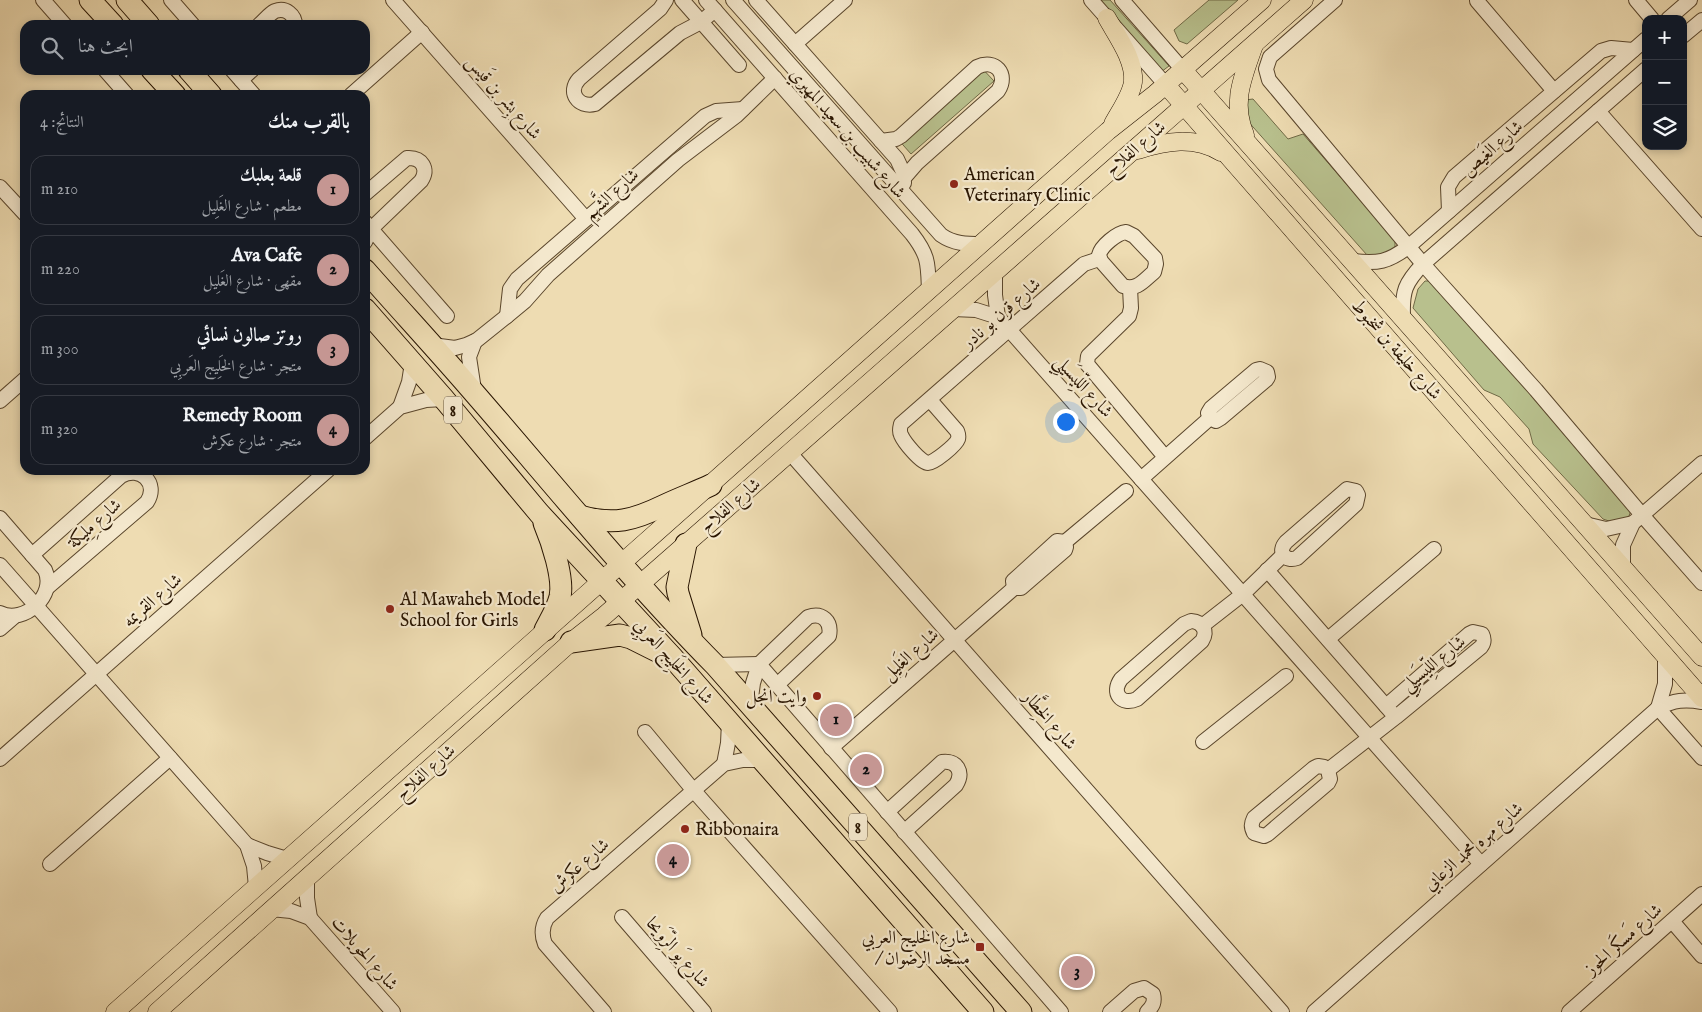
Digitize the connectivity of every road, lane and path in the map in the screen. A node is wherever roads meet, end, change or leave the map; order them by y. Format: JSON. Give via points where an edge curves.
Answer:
{"nodes":[{"id":1,"x":43,"y":0,"type":"edge"},
{"id":2,"x":90,"y":0,"type":"edge"},
{"id":3,"x":127,"y":0,"type":"edge"},
{"id":4,"x":171,"y":0,"type":"edge"},
{"id":5,"x":393,"y":0,"type":"edge"},
{"id":6,"x":666,"y":0,"type":"edge"},
{"id":7,"x":682,"y":0,"type":"edge"},
{"id":8,"x":756,"y":0,"type":"edge"},
{"id":9,"x":845,"y":0,"type":"edge"},
{"id":10,"x":1091,"y":0,"type":"edge"},
{"id":11,"x":1122,"y":0,"type":"edge"},
{"id":12,"x":1262,"y":0,"type":"edge"},
{"id":13,"x":1636,"y":0,"type":"edge"},
{"id":14,"x":1690,"y":0,"type":"edge"},
{"id":15,"x":1334,"y":1,"type":"edge"},
{"id":16,"x":1477,"y":1,"type":"edge"},
{"id":17,"x":1302,"y":2,"type":"edge"},
{"id":18,"x":742,"y":3,"type":"edge"},
{"id":19,"x":710,"y":5,"type":"edge"},
{"id":20,"x":1649,"y":15,"type":"edge"},
{"id":21,"x":1673,"y":15,"type":"edge"},
{"id":22,"x":1107,"y":18,"type":"junction"},
{"id":23,"x":61,"y":20,"type":"edge"},
{"id":24,"x":108,"y":20,"type":"edge"},
{"id":25,"x":145,"y":20,"type":"edge"},
{"id":26,"x":189,"y":20,"type":"edge"},
{"id":27,"x":265,"y":20,"type":"edge"},
{"id":28,"x":294,"y":20,"type":"edge"},
{"id":29,"x":1702,"y":20,"type":"edge"},
{"id":30,"x":701,"y":22,"type":"junction"},
{"id":31,"x":422,"y":32,"type":"junction"},
{"id":32,"x":1687,"y":33,"type":"edge"},
{"id":33,"x":1642,"y":42,"type":"edge"},
{"id":34,"x":795,"y":44,"type":"junction"},
{"id":35,"x":1254,"y":45,"type":"junction"},
{"id":36,"x":1633,"y":50,"type":"junction"},
{"id":37,"x":739,"y":65,"type":"dead end"},
{"id":38,"x":1183,"y":70,"type":"junction"},
{"id":39,"x":1642,"y":72,"type":"edge"},
{"id":40,"x":110,"y":75,"type":"edge"},
{"id":41,"x":156,"y":75,"type":"edge"},
{"id":42,"x":193,"y":75,"type":"edge"},
{"id":43,"x":237,"y":75,"type":"edge"},
{"id":44,"x":775,"y":78,"type":"junction"},
{"id":45,"x":1166,"y":85,"type":"junction"},
{"id":46,"x":123,"y":90,"type":"edge"},
{"id":47,"x":170,"y":90,"type":"edge"},
{"id":48,"x":206,"y":90,"type":"edge"},
{"id":49,"x":250,"y":90,"type":"edge"},
{"id":50,"x":357,"y":90,"type":"edge"},
{"id":51,"x":1200,"y":90,"type":"junction"},
{"id":52,"x":1554,"y":91,"type":"junction"},
{"id":53,"x":1183,"y":106,"type":"junction"},
{"id":54,"x":1598,"y":111,"type":"junction"},
{"id":55,"x":723,"y":117,"type":"junction"},
{"id":56,"x":1108,"y":131,"type":"junction"},
{"id":57,"x":1247,"y":140,"type":"junction"},
{"id":58,"x":881,"y":141,"type":"junction"},
{"id":59,"x":1130,"y":152,"type":"junction"},
{"id":60,"x":1228,"y":156,"type":"junction"},
{"id":61,"x":904,"y":178,"type":"junction"},
{"id":62,"x":0,"y":187,"type":"edge"},
{"id":63,"x":370,"y":190,"type":"edge"},
{"id":64,"x":904,"y":194,"type":"junction"},
{"id":65,"x":20,"y":209,"type":"edge"},
{"id":66,"x":1449,"y":212,"type":"junction"},
{"id":67,"x":586,"y":219,"type":"junction"},
{"id":68,"x":370,"y":224,"type":"edge"},
{"id":69,"x":1702,"y":229,"type":"edge"},
{"id":70,"x":370,"y":230,"type":"edge"},
{"id":71,"x":982,"y":244,"type":"junction"},
{"id":72,"x":1408,"y":247,"type":"junction"},
{"id":73,"x":1099,"y":259,"type":"junction"},
{"id":74,"x":1353,"y":261,"type":"junction"},
{"id":75,"x":1422,"y":264,"type":"junction"},
{"id":76,"x":995,"y":272,"type":"junction"},
{"id":77,"x":370,"y":276,"type":"edge"},
{"id":78,"x":512,"y":285,"type":"junction"},
{"id":79,"x":1130,"y":288,"type":"junction"},
{"id":80,"x":929,"y":291,"type":"junction"},
{"id":81,"x":525,"y":301,"type":"junction"},
{"id":82,"x":953,"y":309,"type":"junction"},
{"id":83,"x":370,"y":316,"type":"edge"},
{"id":84,"x":447,"y":316,"type":"dead end"},
{"id":85,"x":507,"y":316,"type":"junction"},
{"id":86,"x":998,"y":317,"type":"junction"},
{"id":87,"x":1403,"y":317,"type":"junction"},
{"id":88,"x":1010,"y":330,"type":"junction"},
{"id":89,"x":475,"y":341,"type":"junction"},
{"id":90,"x":432,"y":345,"type":"junction"},
{"id":91,"x":412,"y":363,"type":"junction"},
{"id":92,"x":20,"y":383,"type":"edge"},
{"id":93,"x":475,"y":393,"type":"junction"},
{"id":94,"x":444,"y":399,"type":"junction"},
{"id":95,"x":930,"y":400,"type":"junction"},
{"id":96,"x":0,"y":401,"type":"edge"},
{"id":97,"x":400,"y":407,"type":"junction"},
{"id":98,"x":1210,"y":418,"type":"dead end"},
{"id":99,"x":370,"y":434,"type":"edge"},
{"id":100,"x":790,"y":453,"type":"junction"},
{"id":101,"x":1165,"y":458,"type":"junction"},
{"id":102,"x":1702,"y":463,"type":"edge"},
{"id":103,"x":124,"y":475,"type":"edge"},
{"id":104,"x":142,"y":475,"type":"edge"},
{"id":105,"x":322,"y":475,"type":"edge"},
{"id":106,"x":1141,"y":479,"type":"junction"},
{"id":107,"x":711,"y":485,"type":"junction"},
{"id":108,"x":1126,"y":491,"type":"dead end"},
{"id":109,"x":539,"y":513,"type":"junction"},
{"id":110,"x":580,"y":516,"type":"junction"},
{"id":111,"x":0,"y":518,"type":"edge"},
{"id":112,"x":1637,"y":519,"type":"junction"},
{"id":113,"x":1585,"y":524,"type":"junction"},
{"id":114,"x":686,"y":544,"type":"junction"},
{"id":115,"x":1434,"y":549,"type":"dead end"},
{"id":116,"x":32,"y":555,"type":"junction"},
{"id":117,"x":1283,"y":555,"type":"junction"},
{"id":118,"x":622,"y":563,"type":"junction"},
{"id":119,"x":0,"y":565,"type":"edge"},
{"id":120,"x":1623,"y":567,"type":"junction"},
{"id":121,"x":1268,"y":570,"type":"junction"},
{"id":122,"x":601,"y":580,"type":"junction"},
{"id":123,"x":1702,"y":583,"type":"edge"},
{"id":124,"x":641,"y":584,"type":"junction"},
{"id":125,"x":48,"y":587,"type":"junction"},
{"id":126,"x":1242,"y":594,"type":"junction"},
{"id":127,"x":621,"y":602,"type":"junction"},
{"id":128,"x":36,"y":606,"type":"junction"},
{"id":129,"x":0,"y":613,"type":"edge"},
{"id":130,"x":14,"y":616,"type":"junction"},
{"id":131,"x":1202,"y":626,"type":"junction"},
{"id":132,"x":0,"y":629,"type":"edge"},
{"id":133,"x":545,"y":630,"type":"junction"},
{"id":134,"x":1328,"y":639,"type":"junction"},
{"id":135,"x":955,"y":640,"type":"junction"},
{"id":136,"x":571,"y":642,"type":"junction"},
{"id":137,"x":693,"y":642,"type":"junction"},
{"id":138,"x":1665,"y":655,"type":"junction"},
{"id":139,"x":1702,"y":657,"type":"edge"},
{"id":140,"x":673,"y":658,"type":"junction"},
{"id":141,"x":759,"y":664,"type":"junction"},
{"id":142,"x":716,"y":665,"type":"junction"},
{"id":143,"x":96,"y":674,"type":"junction"},
{"id":144,"x":1286,"y":676,"type":"dead end"},
{"id":145,"x":777,"y":685,"type":"junction"},
{"id":146,"x":1702,"y":698,"type":"edge"},
{"id":147,"x":1702,"y":702,"type":"edge"},
{"id":148,"x":750,"y":705,"type":"junction"},
{"id":149,"x":1386,"y":706,"type":"junction"},
{"id":150,"x":1658,"y":708,"type":"junction"},
{"id":151,"x":1396,"y":717,"type":"junction"},
{"id":152,"x":729,"y":722,"type":"junction"},
{"id":153,"x":645,"y":732,"type":"dead end"},
{"id":154,"x":1370,"y":738,"type":"junction"},
{"id":155,"x":1203,"y":742,"type":"dead end"},
{"id":156,"x":831,"y":748,"type":"junction"},
{"id":157,"x":170,"y":758,"type":"junction"},
{"id":158,"x":1702,"y":758,"type":"edge"},
{"id":159,"x":0,"y":759,"type":"edge"},
{"id":160,"x":762,"y":760,"type":"junction"},
{"id":161,"x":724,"y":764,"type":"junction"},
{"id":162,"x":1328,"y":770,"type":"junction"},
{"id":163,"x":694,"y":790,"type":"junction"},
{"id":164,"x":887,"y":812,"type":"junction"},
{"id":165,"x":904,"y":832,"type":"junction"},
{"id":166,"x":247,"y":845,"type":"junction"},
{"id":167,"x":287,"y":859,"type":"junction"},
{"id":168,"x":50,"y":864,"type":"dead end"},
{"id":169,"x":1481,"y":864,"type":"junction"},
{"id":170,"x":307,"y":878,"type":"junction"},
{"id":171,"x":256,"y":887,"type":"junction"},
{"id":172,"x":1702,"y":894,"type":"edge"},
{"id":173,"x":271,"y":909,"type":"junction"},
{"id":174,"x":622,"y":917,"type":"dead end"},
{"id":175,"x":310,"y":918,"type":"junction"},
{"id":176,"x":1672,"y":921,"type":"junction"},
{"id":177,"x":1702,"y":956,"type":"edge"},
{"id":178,"x":982,"y":1011,"type":"edge"},
{"id":179,"x":115,"y":1012,"type":"edge"},
{"id":180,"x":157,"y":1012,"type":"edge"},
{"id":181,"x":393,"y":1012,"type":"edge"},
{"id":182,"x":604,"y":1012,"type":"edge"},
{"id":183,"x":704,"y":1012,"type":"edge"},
{"id":184,"x":890,"y":1012,"type":"edge"},
{"id":185,"x":1021,"y":1012,"type":"edge"},
{"id":186,"x":1061,"y":1012,"type":"edge"},
{"id":187,"x":1110,"y":1012,"type":"edge"},
{"id":188,"x":1147,"y":1012,"type":"edge"},
{"id":189,"x":1282,"y":1012,"type":"edge"},
{"id":190,"x":1314,"y":1012,"type":"edge"},
{"id":191,"x":1569,"y":1012,"type":"edge"}],
"edges":[{"from":1,"to":23,"type":"street"},
{"from":2,"to":24,"type":"highway"},
{"from":3,"to":25,"type":"highway"},
{"from":4,"to":26,"type":"street"},
{"from":5,"to":31,"type":"street","name":"شارع بِشر بن قَيس"},
{"from":6,"to":30,"type":"street","name":"شارع شبيب بن سعيد المهيري","via":[[660,9],[575,83],[573,89],[577,101],[595,104],[680,33]]},
{"from":7,"to":30,"type":"street"},
{"from":8,"to":34,"type":"street"},
{"from":9,"to":34,"type":"street","name":"شارع شبيب بن سعيد المهيري"},
{"from":10,"to":22,"type":"street","name":"شارع خليفة بن شخبوط"},
{"from":11,"to":38,"type":"street","name":"شارع خليفة بن شخبوط"},
{"from":12,"to":38,"type":"main road","name":"شارع الفلاح"},
{"from":13,"to":20,"type":"street"},
{"from":14,"to":21,"type":"street"},
{"from":15,"to":17,"type":"street"},
{"from":15,"to":72,"type":"street","via":[[1270,57],[1267,75]]},
{"from":16,"to":52,"type":"street"},
{"from":17,"to":35,"type":"main road","name":"شارع الفلاح"},
{"from":18,"to":64,"type":"street","name":"شارع شبيب بن سعيد المهيري"},
{"from":19,"to":30,"type":"street","name":"شارع شبيب بن سعيد المهيري"},
{"from":19,"to":44,"type":"street","name":"شارع شبيب بن سعيد المهيري"},
{"from":22,"to":45,"type":"street","name":"شارع خليفة بن شخبوط"},
{"from":22,"to":56,"type":"main road","via":[[1128,57],[1133,81],[1128,97]]},
{"from":27,"to":28,"type":"street","via":[[276,11],[283,10]]},
{"from":29,"to":32,"type":"street"},
{"from":30,"to":37,"type":"street"},
{"from":31,"to":50,"type":"street"},
{"from":31,"to":67,"type":"street","name":"شارع بِشر بن قَيس"},
{"from":33,"to":36,"type":"street","name":"شارع الغَيص"},
{"from":34,"to":58,"type":"street"},
{"from":35,"to":51,"type":"main road","name":"شارع الفلاح"},
{"from":35,"to":57,"type":"main road","via":[[1238,99],[1241,126]]},
{"from":36,"to":52,"type":"street","via":[[1604,49]]},
{"from":36,"to":66,"type":"street","name":"شارع الغَيص"},
{"from":38,"to":45,"type":"main road","name":"شارع الفلاح"},
{"from":38,"to":51,"type":"main road","name":"شارع خليفة بن شخبوط"},
{"from":39,"to":54,"type":"street"},
{"from":40,"to":46,"type":"street"},
{"from":41,"to":47,"type":"highway"},
{"from":42,"to":48,"type":"highway"},
{"from":43,"to":49,"type":"street"},
{"from":44,"to":55,"type":"street","via":[[743,109]]},
{"from":44,"to":80,"type":"street","name":"شارع شبيب بن سعيد المهيري","via":[[924,250]]},
{"from":45,"to":53,"type":"main road","name":"شارع خليفة بن شخبوط"},
{"from":45,"to":56,"type":"main road","name":"شارع الفلاح"},
{"from":51,"to":53,"type":"main road","name":"شارع الفلاح"},
{"from":51,"to":57,"type":"main road","name":"شارع خليفة بن شخبوط"},
{"from":52,"to":66,"type":"street","via":[[1454,177],[1448,187]]},
{"from":53,"to":59,"type":"main road","name":"شارع الفلاح"},
{"from":53,"to":60,"type":"main road","name":"شارع خليفة بن شخبوط"},
{"from":54,"to":69,"type":"street"},
{"from":54,"to":75,"type":"street"},
{"from":55,"to":67,"type":"street","via":[[712,112],[705,116]]},
{"from":55,"to":81,"type":"street","name":"شارع الشَّهم","via":[[548,275]]},
{"from":56,"to":71,"type":"main road","name":"شارع الفلاح"},
{"from":57,"to":74,"type":"main road","name":"شارع خليفة بن شخبوط"},
{"from":58,"to":61,"type":"street","via":[[901,165]]},
{"from":58,"to":61,"type":"street","name":"شارع شبيب بن سعيد المهيري","via":[[901,136],[977,67],[990,64],[1001,72],[1002,85],[998,91],[916,163]]},
{"from":59,"to":60,"type":"main road","via":[[1156,144],[1189,141]]},
{"from":59,"to":76,"type":"main road","name":"شارع الفلاح"},
{"from":60,"to":138,"type":"main road","name":"شارع خليفة بن شخبوط"},
{"from":61,"to":64,"type":"street"},
{"from":62,"to":65,"type":"street"},
{"from":63,"to":68,"type":"street","via":[[407,158],[423,164],[425,170],[421,181]]},
{"from":64,"to":71,"type":"street","name":"شارع شبيب بن سعيد المهيري","via":[[940,235],[962,244]]},
{"from":66,"to":72,"type":"street","name":"شارع الغَيص"},
{"from":67,"to":78,"type":"street"},
{"from":70,"to":84,"type":"street"},
{"from":71,"to":80,"type":"main road","name":"شارع الفلاح"},
{"from":72,"to":74,"type":"street","name":"شارع الغَيص","via":[[1383,262]]},
{"from":72,"to":75,"type":"street"},
{"from":73,"to":79,"type":"street","via":[[1123,286]]},
{"from":73,"to":79,"type":"street","name":"شارع قرن بو نادر","via":[[1100,251],[1120,234],[1126,232],[1134,236],[1155,258],[1156,264],[1154,272],[1138,286]]},
{"from":73,"to":88,"type":"street","name":"شارع قرن بو نادر","via":[[1084,264]]},
{"from":74,"to":87,"type":"main road","name":"شارع خليفة بن شخبوط"},
{"from":75,"to":87,"type":"street","via":[[1405,288]]},
{"from":75,"to":112,"type":"street","via":[[1536,390]]},
{"from":76,"to":82,"type":"main road","name":"شارع الفلاح"},
{"from":76,"to":86,"type":"street"},
{"from":77,"to":90,"type":"highway","name":"شارع الخَلِيج العَربِي","number":"8"},
{"from":78,"to":81,"type":"street","via":[[516,297]]},
{"from":78,"to":85,"type":"street"},
{"from":79,"to":101,"type":"street","via":[[1129,316],[1088,356],[1087,364]]},
{"from":80,"to":107,"type":"main road","name":"شارع الفلاح"},
{"from":81,"to":85,"type":"street","name":"شارع الشَّهم"},
{"from":82,"to":86,"type":"street","via":[[976,310]]},
{"from":82,"to":100,"type":"main road","name":"شارع الفلاح"},
{"from":83,"to":91,"type":"highway","name":"شارع الخَلِيج العَربِي","number":"8"},
{"from":85,"to":89,"type":"street","name":"شارع الشَّهم"},
{"from":86,"to":88,"type":"street","name":"شارع اللِّيسَيلِي"},
{"from":87,"to":113,"type":"main road","name":"شارع خليفة بن شخبوط"},
{"from":88,"to":95,"type":"street","name":"شارع قرن بو نادر"},
{"from":88,"to":106,"type":"street","name":"شارع اللِّيسَيلِي"},
{"from":89,"to":90,"type":"street","name":"شارع الشَّهم","via":[[455,348]]},
{"from":89,"to":93,"type":"street","via":[[470,363]]},
{"from":90,"to":93,"type":"highway","name":"شارع الخَلِيج العَربِي","number":"8"},
{"from":91,"to":94,"type":"highway","name":"شارع الخَلِيج العَربِي","number":"8"},
{"from":91,"to":97,"type":"street"},
{"from":92,"to":96,"type":"street"},
{"from":93,"to":110,"type":"highway","name":"شارع الخَلِيج العَربِي","number":"8"},
{"from":94,"to":97,"type":"street"},
{"from":94,"to":109,"type":"highway","name":"شارع الخَلِيج العَربِي","number":"8"},
{"from":95,"to":95,"type":"street","name":"شارع قرن بو نادر","via":[[959,437],[935,461],[928,463],[922,462],[900,431],[902,424]]},
{"from":97,"to":99,"type":"street"},
{"from":98,"to":101,"type":"street"},
{"from":100,"to":114,"type":"main road","name":"شارع الفلاح"},
{"from":100,"to":135,"type":"street","name":"شارع الخِطَّار"},
{"from":101,"to":106,"type":"street"},
{"from":102,"to":112,"type":"street"},
{"from":103,"to":116,"type":"street","name":"شارع مِليكة"},
{"from":104,"to":125,"type":"street","name":"شارع مِليكة","via":[[151,488],[147,502]]},
{"from":105,"to":143,"type":"street","name":"شارع القريمه"},
{"from":106,"to":126,"type":"street","name":"شارع اللِّيسَيلِي"},
{"from":107,"to":110,"type":"highway","via":[[640,517],[605,522]]},
{"from":107,"to":118,"type":"main road","name":"شارع الفلاح"},
{"from":108,"to":135,"type":"street","name":"شارع الغَلِيل","via":[[1065,542],[1057,541],[1042,554],[1013,581],[1014,588]]},
{"from":109,"to":122,"type":"highway","name":"شارع الخَلِيج العَربِي","number":"8"},
{"from":109,"to":133,"type":"highway","via":[[554,547],[561,588],[559,601]]},
{"from":110,"to":118,"type":"highway","name":"شارع الخَلِيج العَربِي","number":"8"},
{"from":111,"to":116,"type":"street"},
{"from":112,"to":113,"type":"street","via":[[1606,529]]},
{"from":112,"to":120,"type":"street","via":[[1623,546]]},
{"from":112,"to":123,"type":"street"},
{"from":113,"to":120,"type":"main road","name":"شارع خليفة بن شخبوط"},
{"from":114,"to":124,"type":"main road","name":"شارع الفلاح"},
{"from":114,"to":137,"type":"highway","via":[[678,593]]},
{"from":115,"to":134,"type":"street"},
{"from":116,"to":125,"type":"street","via":[[48,576]]},
{"from":117,"to":117,"type":"street","via":[[1282,546],[1343,491],[1356,491],[1356,504],[1297,558],[1287,559]]},
{"from":117,"to":121,"type":"street"},
{"from":118,"to":122,"type":"main road","name":"شارع الفلاح"},
{"from":118,"to":124,"type":"highway","name":"شارع الخَلِيج العَربِي","number":"8"},
{"from":119,"to":128,"type":"street"},
{"from":120,"to":139,"type":"main road","name":"شارع خليفة بن شخبوط"},
{"from":121,"to":126,"type":"street"},
{"from":121,"to":134,"type":"street"},
{"from":122,"to":127,"type":"highway","name":"شارع الخَلِيج العَربِي","number":"8"},
{"from":122,"to":133,"type":"main road","name":"شارع الفلاح"},
{"from":124,"to":127,"type":"main road","name":"شارع الفلاح"},
{"from":124,"to":137,"type":"highway","name":"شارع الخَلِيج العَربِي","number":"8"},
{"from":125,"to":128,"type":"street","name":"شارع مِليكة"},
{"from":126,"to":131,"type":"street"},
{"from":126,"to":154,"type":"street","name":"شارع اللِّيسَيلِي"},
{"from":127,"to":136,"type":"main road","name":"شارع الفلاح"},
{"from":127,"to":140,"type":"highway","name":"شارع الخَلِيج العَربِي","number":"8"},
{"from":128,"to":130,"type":"street"},
{"from":128,"to":143,"type":"street"},
{"from":129,"to":130,"type":"street"},
{"from":130,"to":132,"type":"street"},
{"from":131,"to":131,"type":"street","via":[[1196,621],[1184,624],[1121,679],[1116,691],[1119,697],[1131,701],[1137,699],[1202,641],[1205,634]]},
{"from":133,"to":167,"type":"main road","name":"شارع الفلاح"},
{"from":134,"to":149,"type":"street"},
{"from":135,"to":156,"type":"street","name":"شارع الغَلِيل"},
{"from":135,"to":189,"type":"street","name":"شارع الخِطَّار"},
{"from":136,"to":140,"type":"highway","via":[[626,636]]},
{"from":136,"to":170,"type":"main road","name":"شارع الفلاح"},
{"from":137,"to":142,"type":"highway","name":"شارع الخَلِيج العَربِي","number":"8"},
{"from":138,"to":146,"type":"main road","name":"شارع خليفة بن شخبوط"},
{"from":138,"to":150,"type":"street","via":[[1665,684]]},
{"from":140,"to":152,"type":"highway","name":"شارع الخَلِيج العَربِي","number":"8"},
{"from":141,"to":142,"type":"street","name":"شارع الخَلِيج العَربِي"},
{"from":141,"to":145,"type":"street"},
{"from":141,"to":145,"type":"street","via":[[808,617],[814,615],[826,619],[829,636]]},
{"from":141,"to":148,"type":"street"},
{"from":142,"to":148,"type":"highway","name":"شارع الخَلِيج العَربِي","number":"8"},
{"from":143,"to":157,"type":"street"},
{"from":143,"to":159,"type":"street","name":"شارع القريمه"},
{"from":144,"to":155,"type":"street"},
{"from":145,"to":156,"type":"street"},
{"from":147,"to":150,"type":"street","name":"شارع مهره محمد الزعابي","via":[[1676,700]]},
{"from":148,"to":185,"type":"highway","name":"شارع الخَلِيج العَربِي","number":"8"},
{"from":149,"to":151,"type":"street"},
{"from":149,"to":151,"type":"street","name":"شارع اللِّيسَيلِي","via":[[1469,634],[1482,634],[1481,648]]},
{"from":150,"to":158,"type":"street"},
{"from":150,"to":169,"type":"street","name":"شارع مهره محمد الزعابي"},
{"from":151,"to":154,"type":"street","name":"شارع اللِّيسَيلِي"},
{"from":152,"to":160,"type":"highway","name":"شارع الخَلِيج العَربِي","number":"8"},
{"from":152,"to":161,"type":"street"},
{"from":153,"to":163,"type":"street"},
{"from":154,"to":162,"type":"street","name":"شارع اللِّيسَيلِي"},
{"from":154,"to":169,"type":"street","name":"شارع اللِّيسَيلِي"},
{"from":156,"to":164,"type":"street"},
{"from":157,"to":166,"type":"street"},
{"from":157,"to":168,"type":"street"},
{"from":160,"to":161,"type":"street"},
{"from":160,"to":178,"type":"highway","name":"شارع الخَلِيج العَربِي","number":"8"},
{"from":161,"to":163,"type":"street","name":"شارع عكرش"},
{"from":162,"to":162,"type":"street","name":"شارع اللِّيسَيلِي","via":[[1324,766],[1314,768],[1254,818],[1254,833],[1268,834],[1328,783]]},
{"from":163,"to":182,"type":"street","name":"شارع عكرش","via":[[544,922],[545,944]]},
{"from":163,"to":184,"type":"street"},
{"from":164,"to":165,"type":"street"},
{"from":164,"to":165,"type":"street","via":[[942,762],[954,763],[960,774],[956,785]]},
{"from":165,"to":186,"type":"street"},
{"from":166,"to":167,"type":"street"},
{"from":166,"to":171,"type":"street"},
{"from":167,"to":171,"type":"main road","name":"شارع الفلاح"},
{"from":169,"to":190,"type":"street","name":"شارع مهره محمد الزعابي"},
{"from":170,"to":173,"type":"main road","name":"شارع الفلاح"},
{"from":170,"to":175,"type":"street","name":"شارع الحويلات"},
{"from":171,"to":179,"type":"main road","name":"شارع الفلاح"},
{"from":172,"to":176,"type":"street","name":"شارع مَسكَر الحوز"},
{"from":173,"to":175,"type":"street","name":"شارع الحويلات","via":[[291,911]]},
{"from":173,"to":180,"type":"main road","name":"شارع الفلاح"},
{"from":174,"to":183,"type":"street","name":"شارع يَو الرِّوَيحا"},
{"from":175,"to":181,"type":"street","name":"شارع الحويلات"},
{"from":176,"to":177,"type":"street"},
{"from":176,"to":191,"type":"street","name":"شارع مَسكَر الحوز"},
{"from":187,"to":188,"type":"street","via":[[1134,991],[1144,988],[1155,999]]}]}
